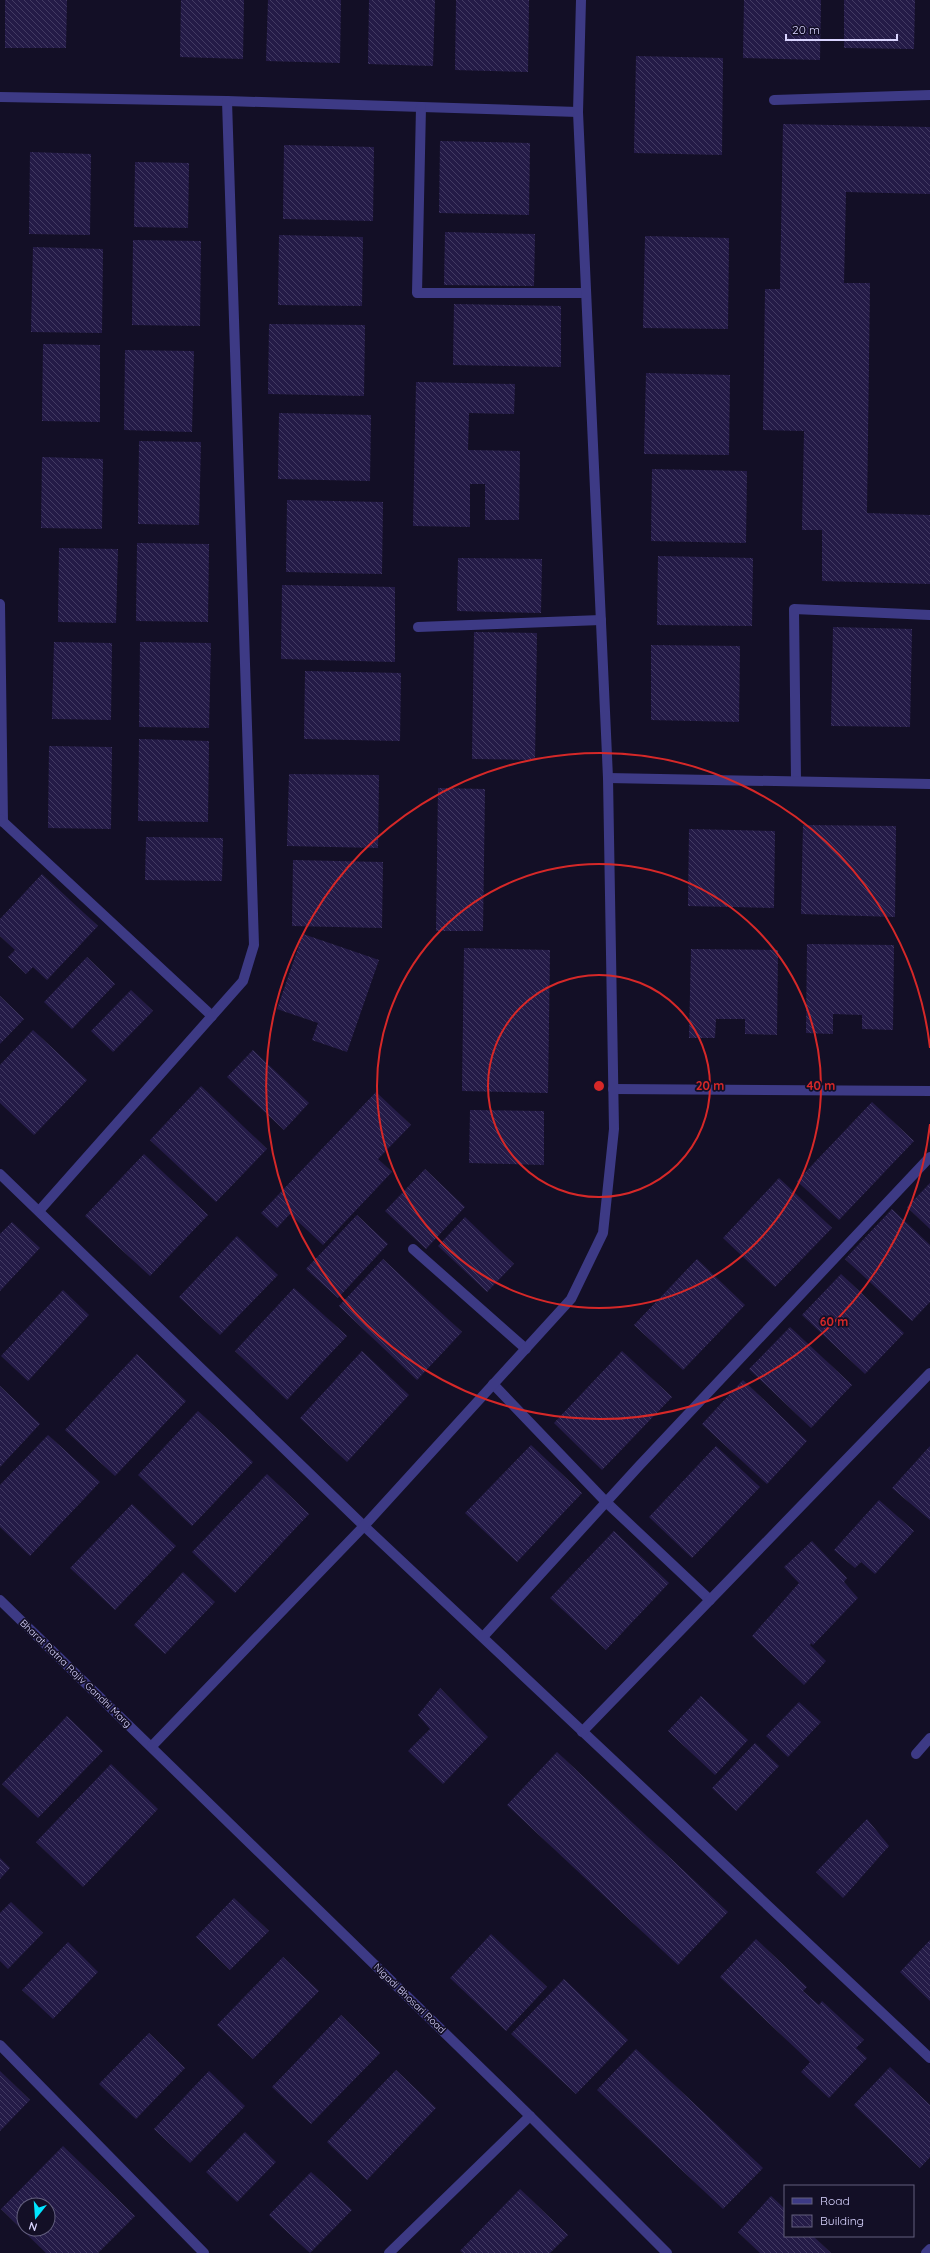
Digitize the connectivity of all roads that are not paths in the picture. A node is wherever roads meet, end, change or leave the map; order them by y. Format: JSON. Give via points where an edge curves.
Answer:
{"nodes":[{"id":1,"x":581,"y":0,"type":"edge"},
{"id":2,"x":930,"y":95,"type":"edge"},
{"id":3,"x":0,"y":97,"type":"edge"},
{"id":4,"x":774,"y":100,"type":"dead end"},
{"id":5,"x":227,"y":101,"type":"junction"},
{"id":6,"x":421,"y":107,"type":"junction"},
{"id":7,"x":578,"y":112,"type":"junction"},
{"id":8,"x":586,"y":293,"type":"junction"},
{"id":9,"x":0,"y":604,"type":"edge"},
{"id":10,"x":930,"y":615,"type":"edge"},
{"id":11,"x":601,"y":620,"type":"junction"},
{"id":12,"x":418,"y":627,"type":"dead end"},
{"id":13,"x":608,"y":778,"type":"junction"},
{"id":14,"x":796,"y":781,"type":"junction"},
{"id":15,"x":930,"y":784,"type":"edge"},
{"id":16,"x":1,"y":821,"type":"edge"},
{"id":17,"x":212,"y":1016,"type":"junction"},
{"id":18,"x":613,"y":1089,"type":"junction"},
{"id":19,"x":930,"y":1091,"type":"edge"},
{"id":20,"x":930,"y":1157,"type":"edge"},
{"id":21,"x":0,"y":1174,"type":"edge"},
{"id":22,"x":39,"y":1211,"type":"junction"},
{"id":23,"x":413,"y":1249,"type":"dead end"},
{"id":24,"x":526,"y":1349,"type":"junction"},
{"id":25,"x":930,"y":1374,"type":"edge"},
{"id":26,"x":494,"y":1384,"type":"junction"},
{"id":27,"x":606,"y":1502,"type":"junction"},
{"id":28,"x":364,"y":1526,"type":"junction"},
{"id":29,"x":0,"y":1600,"type":"edge"},
{"id":30,"x":710,"y":1600,"type":"junction"},
{"id":31,"x":483,"y":1638,"type":"junction"},
{"id":32,"x":582,"y":1732,"type":"junction"},
{"id":33,"x":930,"y":1738,"type":"edge"},
{"id":34,"x":152,"y":1746,"type":"junction"},
{"id":35,"x":916,"y":1754,"type":"dead end"},
{"id":36,"x":0,"y":2045,"type":"edge"},
{"id":37,"x":930,"y":2058,"type":"edge"},
{"id":38,"x":530,"y":2116,"type":"junction"},
{"id":39,"x":930,"y":2249,"type":"edge"},
{"id":40,"x":204,"y":2253,"type":"edge"},
{"id":41,"x":389,"y":2253,"type":"edge"},
{"id":42,"x":667,"y":2253,"type":"edge"},
{"id":43,"x":926,"y":2253,"type":"edge"}],
"edges":[{"from":1,"to":7,"type":"street"},
{"from":2,"to":4,"type":"street"},
{"from":3,"to":5,"type":"street"},
{"from":5,"to":6,"type":"street"},
{"from":5,"to":17,"type":"street","via":[[254,945],[243,981]]},
{"from":6,"to":7,"type":"street"},
{"from":6,"to":8,"type":"street","via":[[417,293]]},
{"from":7,"to":8,"type":"street"},
{"from":8,"to":11,"type":"street"},
{"from":9,"to":16,"type":"street"},
{"from":10,"to":14,"type":"street","via":[[794,610]]},
{"from":11,"to":12,"type":"street"},
{"from":11,"to":13,"type":"street"},
{"from":13,"to":14,"type":"street"},
{"from":13,"to":18,"type":"street"},
{"from":14,"to":15,"type":"street"},
{"from":16,"to":17,"type":"street"},
{"from":17,"to":22,"type":"street"},
{"from":18,"to":19,"type":"street"},
{"from":18,"to":24,"type":"street","via":[[614,1129],[603,1233],[571,1299]]},
{"from":20,"to":27,"type":"street"},
{"from":21,"to":22,"type":"street"},
{"from":22,"to":28,"type":"street"},
{"from":23,"to":24,"type":"street"},
{"from":24,"to":26,"type":"street"},
{"from":25,"to":30,"type":"street"},
{"from":26,"to":27,"type":"street"},
{"from":26,"to":28,"type":"street"},
{"from":27,"to":30,"type":"street"},
{"from":27,"to":31,"type":"street"},
{"from":28,"to":31,"type":"street"},
{"from":28,"to":34,"type":"street"},
{"from":29,"to":34,"type":"street","name":"Bharat Ratna Rajiv Gandhi Marg"},
{"from":30,"to":32,"type":"street"},
{"from":31,"to":32,"type":"street"},
{"from":32,"to":37,"type":"street"},
{"from":33,"to":35,"type":"street"},
{"from":34,"to":38,"type":"street","name":"Nigadi Bhosari Road"},
{"from":36,"to":40,"type":"street"},
{"from":38,"to":41,"type":"street"},
{"from":38,"to":42,"type":"street","name":"Nigadi Bhosari Road"},
{"from":39,"to":43,"type":"street"}]}
